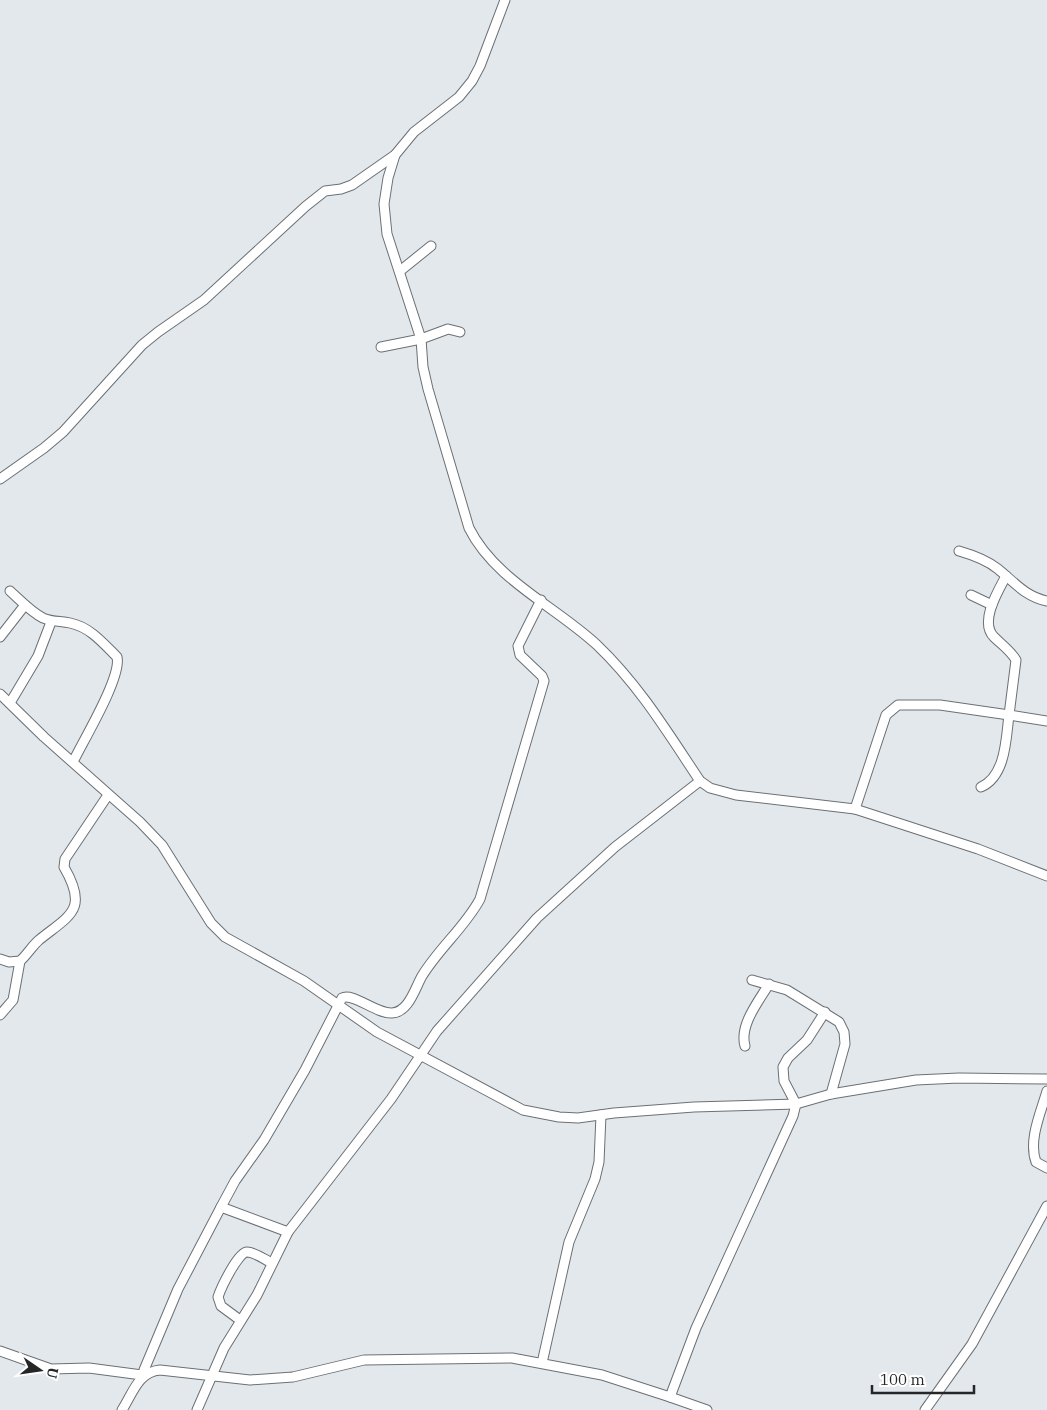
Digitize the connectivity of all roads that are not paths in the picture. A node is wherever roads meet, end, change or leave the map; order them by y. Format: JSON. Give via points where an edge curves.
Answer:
{"nodes":[{"id":1,"x":505,"y":0,"type":"edge"},
{"id":2,"x":395,"y":155,"type":"junction"},
{"id":3,"x":431,"y":246,"type":"dead end"},
{"id":4,"x":400,"y":271,"type":"junction"},
{"id":5,"x":460,"y":332,"type":"dead end"},
{"id":6,"x":421,"y":339,"type":"junction"},
{"id":7,"x":381,"y":347,"type":"dead end"},
{"id":8,"x":0,"y":478,"type":"edge"},
{"id":9,"x":959,"y":551,"type":"dead end"},
{"id":10,"x":1006,"y":576,"type":"junction"},
{"id":11,"x":10,"y":591,"type":"dead end"},
{"id":12,"x":972,"y":595,"type":"dead end"},
{"id":13,"x":540,"y":600,"type":"junction"},
{"id":14,"x":1047,"y":601,"type":"edge"},
{"id":15,"x":25,"y":605,"type":"junction"},
{"id":16,"x":992,"y":605,"type":"junction"},
{"id":17,"x":51,"y":622,"type":"junction"},
{"id":18,"x":0,"y":637,"type":"edge"},
{"id":19,"x":1,"y":696,"type":"edge"},
{"id":20,"x":10,"y":703,"type":"junction"},
{"id":21,"x":1009,"y":715,"type":"junction"},
{"id":22,"x":1047,"y":721,"type":"edge"},
{"id":23,"x":73,"y":762,"type":"junction"},
{"id":24,"x":700,"y":781,"type":"junction"},
{"id":25,"x":982,"y":787,"type":"dead end"},
{"id":26,"x":108,"y":795,"type":"junction"},
{"id":27,"x":855,"y":809,"type":"junction"},
{"id":28,"x":1046,"y":873,"type":"edge"},
{"id":29,"x":0,"y":959,"type":"edge"},
{"id":30,"x":20,"y":961,"type":"junction"},
{"id":31,"x":752,"y":980,"type":"dead end"},
{"id":32,"x":769,"y":984,"type":"junction"},
{"id":33,"x":338,"y":1005,"type":"junction"},
{"id":34,"x":825,"y":1012,"type":"junction"},
{"id":35,"x":0,"y":1015,"type":"edge"},
{"id":36,"x":745,"y":1046,"type":"dead end"},
{"id":37,"x":420,"y":1055,"type":"junction"},
{"id":38,"x":1047,"y":1079,"type":"edge"},
{"id":39,"x":1047,"y":1091,"type":"edge"},
{"id":40,"x":831,"y":1094,"type":"junction"},
{"id":41,"x":796,"y":1104,"type":"junction"},
{"id":42,"x":601,"y":1115,"type":"junction"},
{"id":43,"x":1047,"y":1168,"type":"edge"},
{"id":44,"x":1047,"y":1206,"type":"edge"},
{"id":45,"x":221,"y":1207,"type":"junction"},
{"id":46,"x":288,"y":1232,"type":"junction"},
{"id":47,"x":272,"y":1263,"type":"junction"},
{"id":48,"x":240,"y":1320,"type":"junction"},
{"id":49,"x":0,"y":1350,"type":"edge"},
{"id":50,"x":542,"y":1363,"type":"junction"},
{"id":51,"x":143,"y":1375,"type":"junction"},
{"id":52,"x":212,"y":1377,"type":"junction"},
{"id":53,"x":670,"y":1398,"type":"junction"},
{"id":54,"x":122,"y":1410,"type":"edge"},
{"id":55,"x":197,"y":1410,"type":"edge"},
{"id":56,"x":707,"y":1410,"type":"edge"},
{"id":57,"x":925,"y":1410,"type":"edge"}],
"edges":[{"from":1,"to":2,"type":"street","via":[[472,81],[459,97],[414,132]]},
{"from":2,"to":4,"type":"street","via":[[388,178],[384,219]]},
{"from":2,"to":8,"type":"street","via":[[352,185],[325,191],[306,206],[204,300],[142,345],[63,432]]},
{"from":3,"to":4,"type":"street"},
{"from":4,"to":6,"type":"street"},
{"from":5,"to":6,"type":"street","via":[[448,329]]},
{"from":6,"to":7,"type":"street"},
{"from":6,"to":13,"type":"street","via":[[428,389],[469,528],[488,557]]},
{"from":9,"to":10,"type":"street","via":[[983,560]]},
{"from":10,"to":14,"type":"street","via":[[1028,595]]},
{"from":10,"to":16,"type":"street"},
{"from":11,"to":15,"type":"street"},
{"from":12,"to":16,"type":"street"},
{"from":13,"to":24,"type":"street","via":[[595,643],[637,688]]},
{"from":13,"to":33,"type":"street","via":[[518,646],[520,655],[544,681],[480,898],[471,915],[423,974],[403,1009],[384,1013],[348,996],[342,998]]},
{"from":15,"to":17,"type":"street"},
{"from":15,"to":18,"type":"street"},
{"from":16,"to":21,"type":"street","via":[[990,631],[1016,660]]},
{"from":17,"to":20,"type":"street","via":[[38,656]]},
{"from":17,"to":23,"type":"street","via":[[63,621],[83,627],[97,636],[118,660],[111,689]]},
{"from":19,"to":20,"type":"street"},
{"from":20,"to":23,"type":"street"},
{"from":21,"to":22,"type":"street"},
{"from":21,"to":25,"type":"street","via":[[997,774]]},
{"from":21,"to":27,"type":"street","via":[[940,706],[909,704],[892,707],[886,715]]},
{"from":23,"to":26,"type":"street"},
{"from":24,"to":27,"type":"street","via":[[710,788],[736,795]]},
{"from":24,"to":37,"type":"street","via":[[614,847],[537,918],[437,1031]]},
{"from":26,"to":30,"type":"street","via":[[66,860],[64,867],[75,898],[70,916]]},
{"from":26,"to":33,"type":"street","via":[[162,845],[211,923],[225,937],[304,981]]},
{"from":27,"to":28,"type":"street"},
{"from":29,"to":30,"type":"street"},
{"from":30,"to":35,"type":"street","via":[[13,1000]]},
{"from":31,"to":32,"type":"street"},
{"from":32,"to":34,"type":"street","via":[[787,990]]},
{"from":32,"to":36,"type":"street","via":[[744,1029]]},
{"from":33,"to":37,"type":"street","via":[[377,1032]]},
{"from":33,"to":45,"type":"street","via":[[305,1070]]},
{"from":34,"to":40,"type":"street","via":[[839,1022],[846,1039]]},
{"from":34,"to":41,"type":"street","via":[[807,1040],[783,1067],[784,1081]]},
{"from":37,"to":42,"type":"street","via":[[523,1110],[559,1117]]},
{"from":37,"to":46,"type":"street","via":[[391,1099]]},
{"from":38,"to":40,"type":"street","via":[[916,1080]]},
{"from":39,"to":43,"type":"street","via":[[1033,1151],[1036,1162]]},
{"from":40,"to":41,"type":"street"},
{"from":41,"to":42,"type":"street"},
{"from":41,"to":53,"type":"street","via":[[696,1328]]},
{"from":42,"to":50,"type":"street","via":[[595,1179],[568,1242]]},
{"from":44,"to":57,"type":"street","via":[[972,1344]]},
{"from":45,"to":46,"type":"street"},
{"from":45,"to":51,"type":"street","via":[[172,1302]]},
{"from":46,"to":47,"type":"street"},
{"from":47,"to":48,"type":"street"},
{"from":47,"to":48,"type":"street","via":[[248,1252],[236,1262],[218,1297],[222,1306]]},
{"from":48,"to":52,"type":"street"},
{"from":49,"to":51,"type":"street","via":[[51,1369],[105,1369]]},
{"from":50,"to":52,"type":"street","via":[[512,1358],[402,1358],[364,1360],[293,1377],[236,1380]]},
{"from":50,"to":53,"type":"street","via":[[602,1375]]},
{"from":51,"to":52,"type":"street","via":[[160,1370]]},
{"from":51,"to":54,"type":"street"},
{"from":52,"to":55,"type":"street"},
{"from":53,"to":56,"type":"street"}]}
